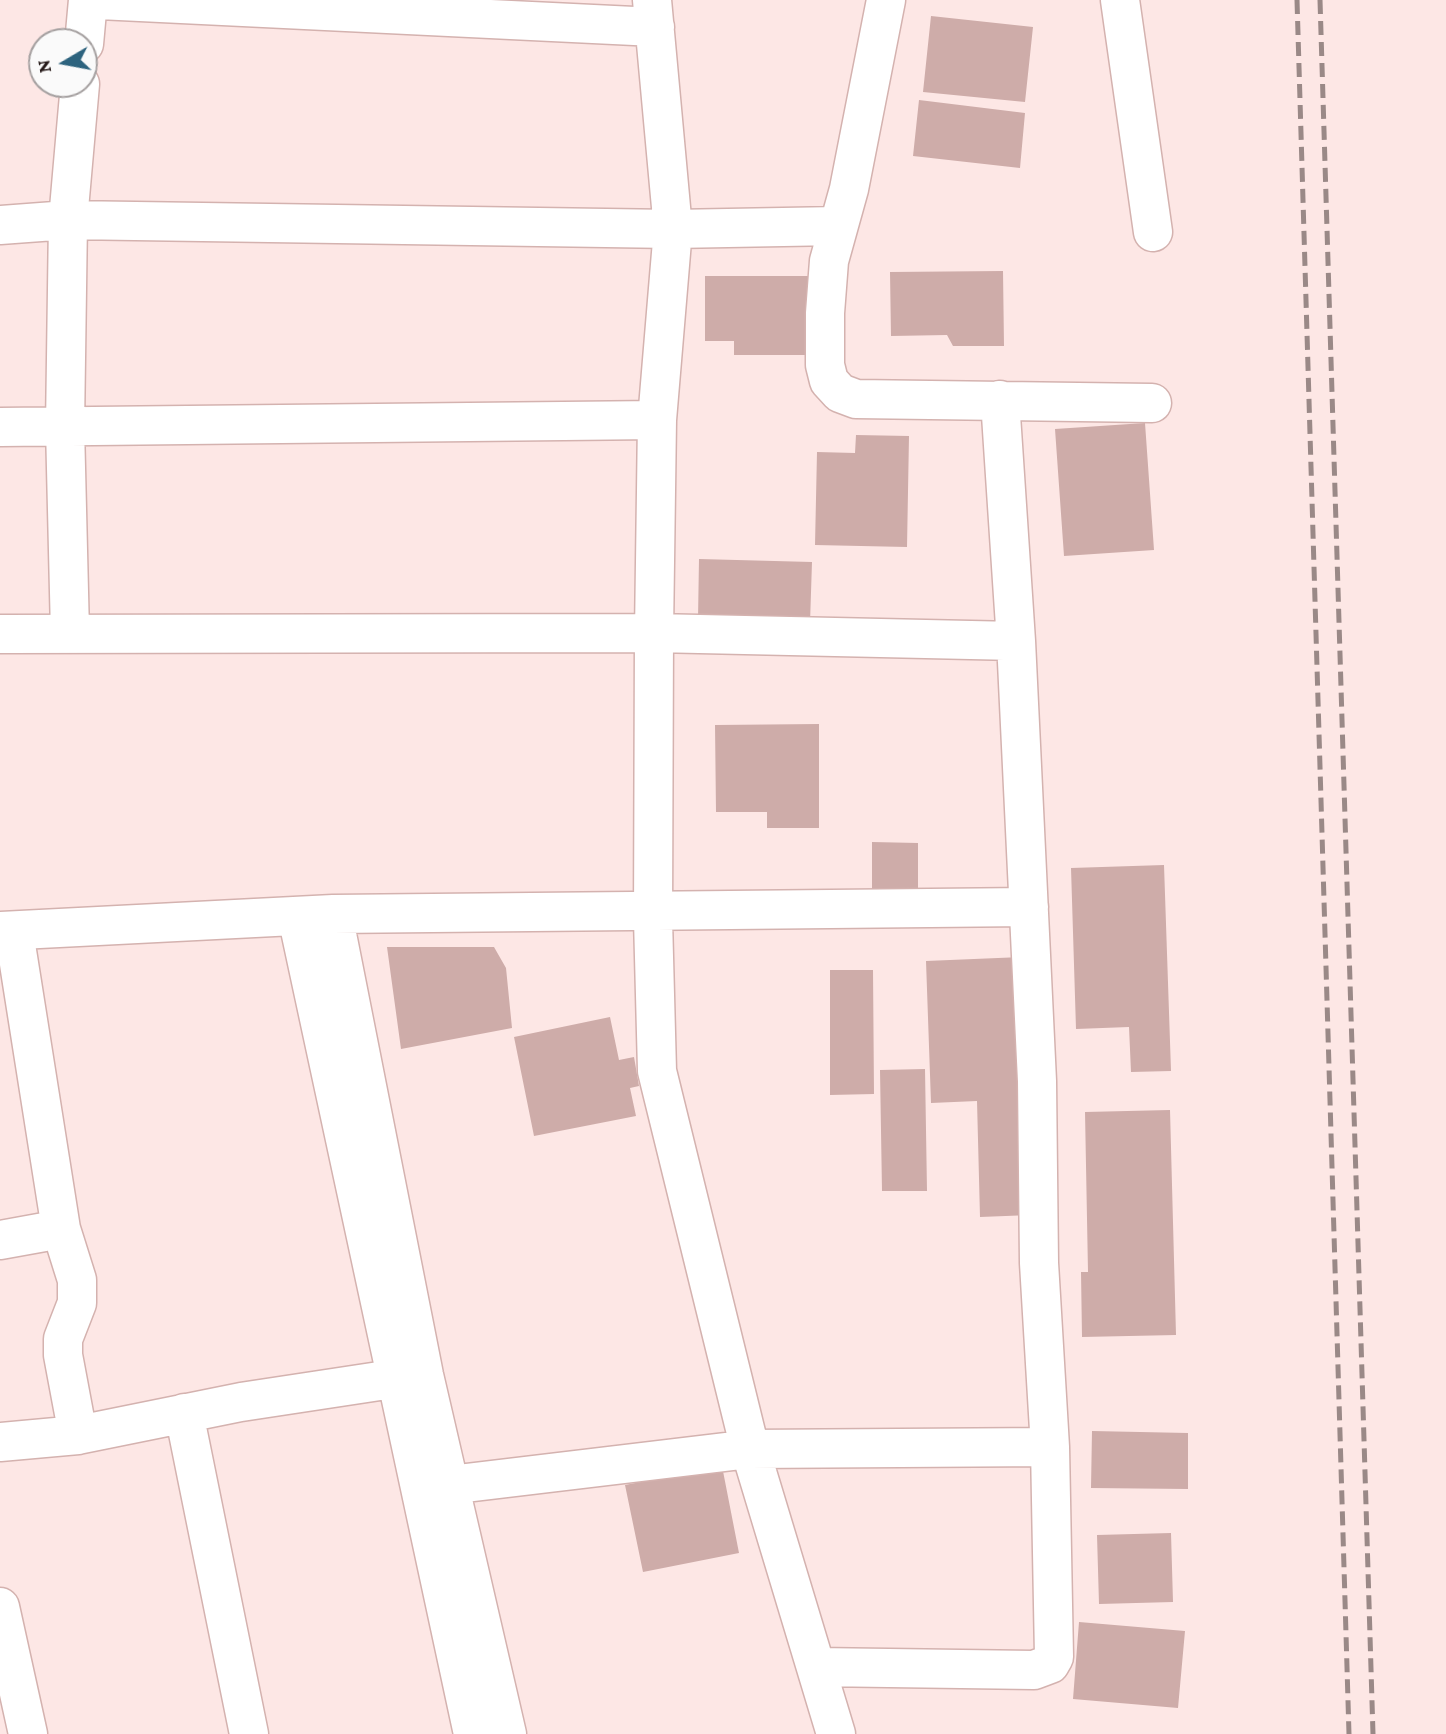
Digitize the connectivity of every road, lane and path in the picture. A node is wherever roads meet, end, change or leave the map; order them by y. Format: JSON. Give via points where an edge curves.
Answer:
{"nodes":[{"id":1,"x":88,"y":0,"type":"edge"},
{"id":2,"x":99,"y":0,"type":"edge"},
{"id":3,"x":886,"y":0,"type":"edge"},
{"id":4,"x":1120,"y":0,"type":"edge"},
{"id":5,"x":654,"y":14,"type":"edge"},
{"id":6,"x":85,"y":28,"type":"edge"},
{"id":7,"x":79,"y":98,"type":"edge"},
{"id":8,"x":68,"y":220,"type":"junction"},
{"id":9,"x":0,"y":225,"type":"edge"},
{"id":10,"x":838,"y":226,"type":"junction"},
{"id":11,"x":673,"y":229,"type":"junction"},
{"id":12,"x":1153,"y":232,"type":"dead end"},
{"id":13,"x":1000,"y":400,"type":"junction"},
{"id":14,"x":1152,"y":403,"type":"dead end"},
{"id":15,"x":657,"y":420,"type":"junction"},
{"id":16,"x":0,"y":427,"type":"edge"},
{"id":17,"x":65,"y":427,"type":"junction"},
{"id":18,"x":0,"y":634,"type":"edge"},
{"id":19,"x":70,"y":634,"type":"junction"},
{"id":20,"x":654,"y":634,"type":"junction"},
{"id":21,"x":1016,"y":641,"type":"junction"},
{"id":22,"x":1029,"y":906,"type":"junction"},
{"id":23,"x":654,"y":911,"type":"junction"},
{"id":24,"x":315,"y":915,"type":"junction"},
{"id":25,"x":7,"y":932,"type":"edge"},
{"id":26,"x":61,"y":1229,"type":"junction"},
{"id":27,"x":0,"y":1240,"type":"edge"},
{"id":28,"x":410,"y":1377,"type":"junction"},
{"id":29,"x":184,"y":1413,"type":"junction"},
{"id":30,"x":78,"y":1435,"type":"junction"},
{"id":31,"x":0,"y":1442,"type":"edge"},
{"id":32,"x":1049,"y":1447,"type":"junction"},
{"id":33,"x":750,"y":1449,"type":"junction"},
{"id":34,"x":433,"y":1487,"type":"junction"},
{"id":35,"x":0,"y":1607,"type":"edge"},
{"id":36,"x":816,"y":1667,"type":"junction"},
{"id":37,"x":28,"y":1734,"type":"edge"},
{"id":38,"x":249,"y":1734,"type":"edge"},
{"id":39,"x":473,"y":1734,"type":"edge"},
{"id":40,"x":507,"y":1734,"type":"edge"},
{"id":41,"x":836,"y":1734,"type":"edge"}],
"edges":[{"from":1,"to":6,"type":"street"},
{"from":2,"to":5,"type":"street"},
{"from":3,"to":10,"type":"street"},
{"from":4,"to":12,"type":"street"},
{"from":5,"to":11,"type":"street"},
{"from":7,"to":8,"type":"street"},
{"from":8,"to":9,"type":"street"},
{"from":8,"to":11,"type":"street"},
{"from":8,"to":17,"type":"street"},
{"from":10,"to":11,"type":"street"},
{"from":10,"to":13,"type":"street","via":[[829,261],[825,365],[829,381],[840,393],[856,399]]},
{"from":11,"to":15,"type":"street"},
{"from":13,"to":14,"type":"street"},
{"from":13,"to":21,"type":"street"},
{"from":15,"to":17,"type":"street"},
{"from":15,"to":20,"type":"street"},
{"from":16,"to":17,"type":"street"},
{"from":17,"to":19,"type":"street"},
{"from":18,"to":19,"type":"street"},
{"from":19,"to":20,"type":"street"},
{"from":20,"to":21,"type":"street"},
{"from":20,"to":23,"type":"street"},
{"from":21,"to":22,"type":"street"},
{"from":22,"to":23,"type":"street"},
{"from":22,"to":32,"type":"street"},
{"from":23,"to":24,"type":"street"},
{"from":23,"to":33,"type":"street","via":[[657,1071]]},
{"from":24,"to":25,"type":"street"},
{"from":24,"to":28,"type":"street"},
{"from":25,"to":26,"type":"street"},
{"from":26,"to":27,"type":"street"},
{"from":26,"to":30,"type":"street","via":[[79,1291],[63,1339]]},
{"from":28,"to":29,"type":"street"},
{"from":28,"to":34,"type":"street"},
{"from":29,"to":30,"type":"street"},
{"from":29,"to":38,"type":"street"},
{"from":30,"to":31,"type":"street"},
{"from":32,"to":33,"type":"street"},
{"from":32,"to":36,"type":"street","via":[[1055,1639],[1050,1664],[1034,1670]]},
{"from":33,"to":34,"type":"street"},
{"from":33,"to":36,"type":"street"},
{"from":34,"to":39,"type":"street"},
{"from":34,"to":40,"type":"street"},
{"from":35,"to":37,"type":"street"},
{"from":36,"to":41,"type":"street"}]}
